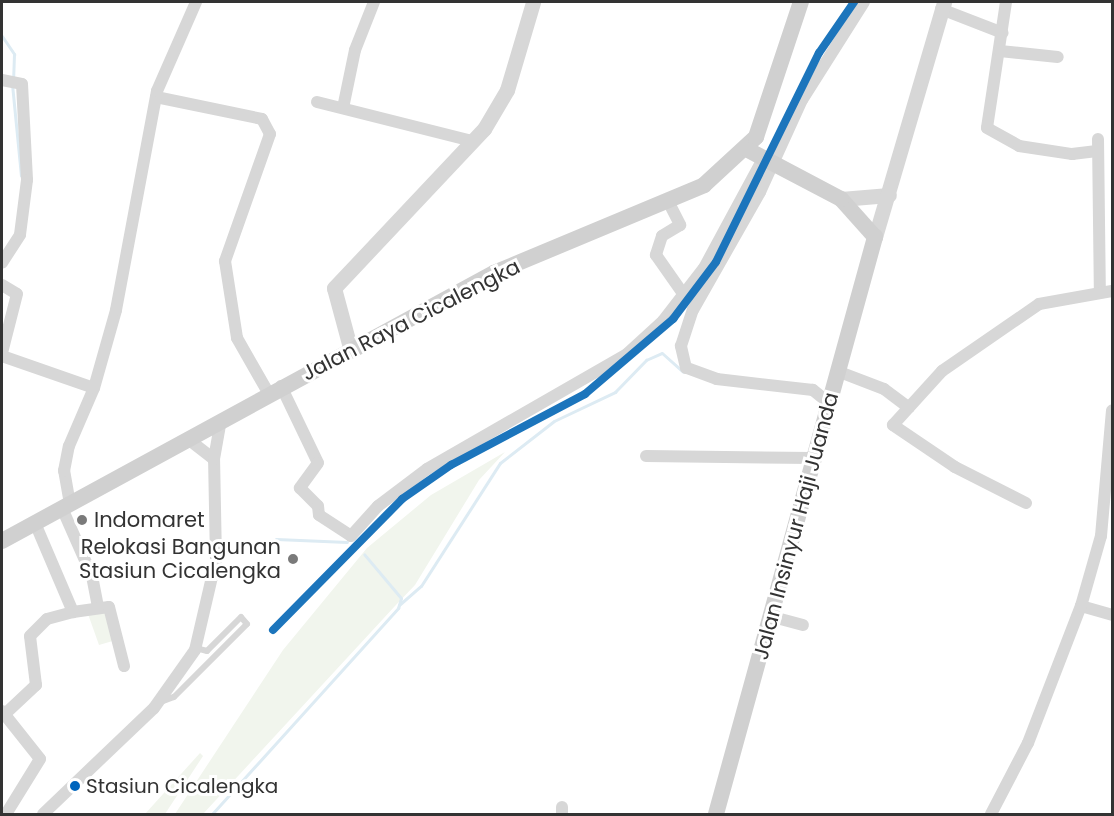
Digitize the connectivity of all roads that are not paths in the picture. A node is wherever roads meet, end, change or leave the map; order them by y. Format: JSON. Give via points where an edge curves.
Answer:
{"nodes":[{"id":1,"x":196,"y":2,"type":"edge"},
{"id":2,"x":374,"y":2,"type":"edge"},
{"id":3,"x":533,"y":2,"type":"edge"},
{"id":4,"x":801,"y":2,"type":"edge"},
{"id":5,"x":864,"y":2,"type":"edge"},
{"id":6,"x":1006,"y":2,"type":"edge"},
{"id":7,"x":943,"y":5,"type":"edge"},
{"id":8,"x":1004,"y":33,"type":"junction"},
{"id":9,"x":1000,"y":51,"type":"junction"},
{"id":10,"x":1058,"y":57,"type":"dead end"},
{"id":11,"x":2,"y":80,"type":"edge"},
{"id":12,"x":156,"y":98,"type":"junction"},
{"id":13,"x":317,"y":102,"type":"dead end"},
{"id":14,"x":343,"y":108,"type":"junction"},
{"id":15,"x":472,"y":141,"type":"junction"},
{"id":16,"x":748,"y":150,"type":"junction"},
{"id":17,"x":768,"y":160,"type":"junction"},
{"id":18,"x":889,"y":195,"type":"junction"},
{"id":19,"x":841,"y":199,"type":"junction"},
{"id":20,"x":669,"y":201,"type":"junction"},
{"id":21,"x":875,"y":237,"type":"junction"},
{"id":22,"x":2,"y":263,"type":"edge"},
{"id":23,"x":2,"y":285,"type":"edge"},
{"id":24,"x":1106,"y":292,"type":"edge"},
{"id":25,"x":684,"y":295,"type":"junction"},
{"id":26,"x":2,"y":350,"type":"edge"},
{"id":27,"x":351,"y":351,"type":"junction"},
{"id":28,"x":837,"y":372,"type":"junction"},
{"id":29,"x":94,"y":388,"type":"junction"},
{"id":30,"x":275,"y":390,"type":"junction"},
{"id":31,"x":829,"y":403,"type":"junction"},
{"id":32,"x":909,"y":408,"type":"junction"},
{"id":33,"x":1113,"y":410,"type":"edge"},
{"id":34,"x":221,"y":421,"type":"junction"},
{"id":35,"x":188,"y":439,"type":"junction"},
{"id":36,"x":646,"y":456,"type":"dead end"},
{"id":37,"x":812,"y":458,"type":"junction"},
{"id":38,"x":214,"y":459,"type":"junction"},
{"id":39,"x":1110,"y":460,"type":"edge"},
{"id":40,"x":1026,"y":503,"type":"dead end"},
{"id":41,"x":66,"y":506,"type":"junction"},
{"id":42,"x":35,"y":523,"type":"junction"},
{"id":43,"x":2,"y":541,"type":"edge"},
{"id":44,"x":98,"y":606,"type":"junction"},
{"id":45,"x":1081,"y":606,"type":"junction"},
{"id":46,"x":73,"y":612,"type":"junction"},
{"id":47,"x":1113,"y":615,"type":"edge"},
{"id":48,"x":773,"y":617,"type":"junction"},
{"id":49,"x":803,"y":625,"type":"dead end"},
{"id":50,"x":196,"y":648,"type":"junction"},
{"id":51,"x":124,"y":666,"type":"dead end"},
{"id":52,"x":157,"y":703,"type":"junction"},
{"id":53,"x":3,"y":713,"type":"edge"},
{"id":54,"x":6,"y":814,"type":"edge"},
{"id":55,"x":42,"y":814,"type":"edge"},
{"id":56,"x":716,"y":814,"type":"edge"},
{"id":57,"x":991,"y":814,"type":"edge"}],
"edges":[{"from":1,"to":12,"type":"street"},
{"from":2,"to":14,"type":"street","via":[[355,50]]},
{"from":3,"to":15,"type":"street","via":[[507,90]]},
{"from":4,"to":16,"type":"main road","name":"Jalan Raya Cicalengka","via":[[769,108]]},
{"from":5,"to":17,"type":"street"},
{"from":6,"to":8,"type":"street"},
{"from":7,"to":8,"type":"street"},
{"from":7,"to":18,"type":"street"},
{"from":8,"to":9,"type":"street"},
{"from":9,"to":10,"type":"street"},
{"from":9,"to":24,"type":"street","via":[[991,79],[987,128],[1019,146],[1072,154],[1097,145]]},
{"from":11,"to":22,"type":"street","via":[[22,84],[25,202],[18,241]]},
{"from":12,"to":29,"type":"street","via":[[116,310]]},
{"from":12,"to":30,"type":"street","via":[[262,119],[270,134],[225,261],[237,338]]},
{"from":13,"to":14,"type":"street"},
{"from":14,"to":15,"type":"street"},
{"from":15,"to":27,"type":"street","via":[[334,288]]},
{"from":16,"to":17,"type":"main road"},
{"from":16,"to":20,"type":"main road","name":"Jalan Raya Cicalengka","via":[[704,185]]},
{"from":17,"to":19,"type":"main road"},
{"from":17,"to":25,"type":"street"},
{"from":17,"to":31,"type":"street","via":[[682,331],[686,368],[708,375],[813,390]]},
{"from":18,"to":19,"type":"street"},
{"from":18,"to":21,"type":"street"},
{"from":19,"to":21,"type":"main road"},
{"from":20,"to":25,"type":"street","via":[[680,225],[662,236],[656,255]]},
{"from":20,"to":27,"type":"main road","name":"Jalan Raya Cicalengka","via":[[494,273]]},
{"from":21,"to":28,"type":"main road","name":"Jalan Insinyur Haji Juanda"},
{"from":23,"to":26,"type":"street","via":[[17,294]]},
{"from":24,"to":32,"type":"street","via":[[1039,304],[942,371]]},
{"from":25,"to":30,"type":"street","via":[[618,361],[427,469],[378,506],[351,536],[319,515],[318,506],[300,488],[318,463]]},
{"from":26,"to":29,"type":"street"},
{"from":27,"to":30,"type":"main road","name":"Jalan Raya Cicalengka"},
{"from":28,"to":31,"type":"main road","name":"Jalan Insinyur Haji Juanda"},
{"from":28,"to":32,"type":"street","via":[[884,389]]},
{"from":29,"to":41,"type":"street","via":[[69,446],[64,471]]},
{"from":30,"to":34,"type":"main road","name":"Jalan Raya Cicalengka"},
{"from":31,"to":37,"type":"main road","name":"Jalan Insinyur Haji Juanda"},
{"from":32,"to":40,"type":"street","via":[[893,425],[955,467]]},
{"from":33,"to":39,"type":"street"},
{"from":34,"to":35,"type":"main road","name":"Jalan Raya Cicalengka"},
{"from":34,"to":38,"type":"street"},
{"from":35,"to":38,"type":"street"},
{"from":35,"to":41,"type":"main road","name":"Jalan Raya Cicalengka"},
{"from":36,"to":37,"type":"street"},
{"from":37,"to":48,"type":"main road","name":"Jalan Insinyur Haji Juanda"},
{"from":38,"to":50,"type":"street","via":[[216,560]]},
{"from":39,"to":45,"type":"street","via":[[1101,536]]},
{"from":41,"to":42,"type":"main road","name":"Jalan Raya Cicalengka"},
{"from":41,"to":44,"type":"street","via":[[92,576]]},
{"from":42,"to":43,"type":"main road","name":"Jalan Raya Cicalengka"},
{"from":42,"to":46,"type":"street"},
{"from":44,"to":46,"type":"street"},
{"from":44,"to":51,"type":"street","via":[[109,607],[114,616]]},
{"from":45,"to":47,"type":"street"},
{"from":45,"to":57,"type":"street","via":[[1028,743]]},
{"from":46,"to":53,"type":"street","via":[[47,619],[30,636],[36,685]]},
{"from":48,"to":49,"type":"street"},
{"from":48,"to":56,"type":"main road","name":"Jalan Insinyur Haji Juanda"},
{"from":50,"to":52,"type":"street"},
{"from":50,"to":52,"type":"lane","via":[[207,651],[241,617],[248,624],[174,697]]},
{"from":52,"to":55,"type":"street"},
{"from":53,"to":54,"type":"street","via":[[40,759]]}]}
